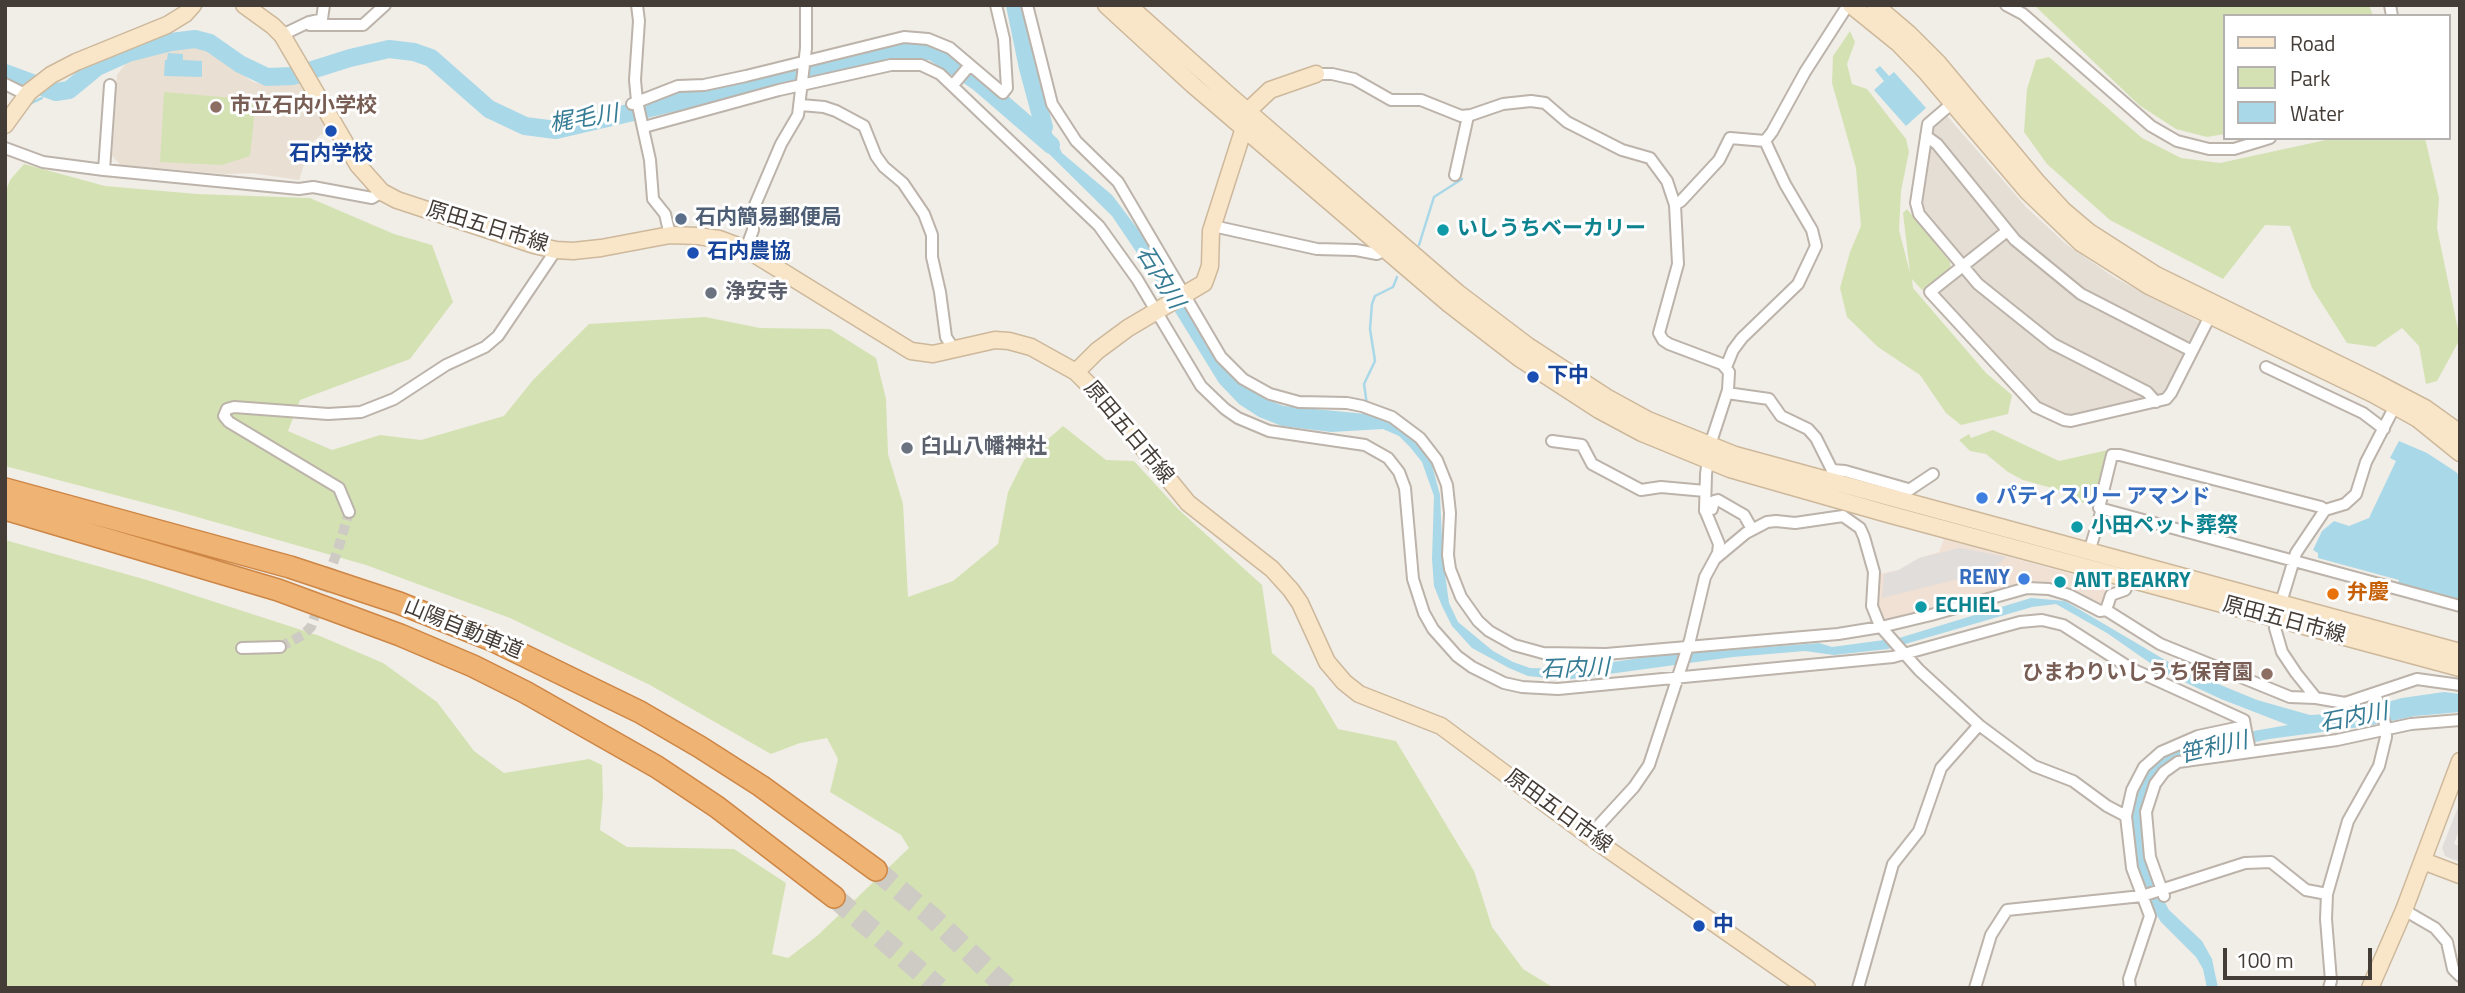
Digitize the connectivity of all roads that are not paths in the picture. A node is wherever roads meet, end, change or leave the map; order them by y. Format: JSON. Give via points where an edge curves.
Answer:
{"nodes":[{"id":1,"x":193,"y":5,"type":"edge"},
{"id":2,"x":244,"y":5,"type":"edge"},
{"id":3,"x":324,"y":5,"type":"edge"},
{"id":4,"x":385,"y":5,"type":"edge"},
{"id":5,"x":638,"y":5,"type":"edge"},
{"id":6,"x":806,"y":5,"type":"edge"},
{"id":7,"x":996,"y":5,"type":"edge"},
{"id":8,"x":1027,"y":5,"type":"edge"},
{"id":9,"x":1106,"y":5,"type":"edge"},
{"id":10,"x":1128,"y":5,"type":"edge"},
{"id":11,"x":1850,"y":5,"type":"edge"},
{"id":12,"x":1875,"y":5,"type":"edge"},
{"id":13,"x":2006,"y":5,"type":"edge"},
{"id":14,"x":309,"y":22,"type":"junction"},
{"id":15,"x":282,"y":35,"type":"junction"},
{"id":16,"x":803,"y":63,"type":"junction"},
{"id":17,"x":969,"y":65,"type":"junction"},
{"id":18,"x":1316,"y":74,"type":"joint"},
{"id":19,"x":5,"y":83,"type":"edge"},
{"id":20,"x":801,"y":84,"type":"junction"},
{"id":21,"x":953,"y":84,"type":"junction"},
{"id":22,"x":110,"y":85,"type":"dead end"},
{"id":23,"x":28,"y":93,"type":"junction"},
{"id":24,"x":1958,"y":98,"type":"junction"},
{"id":25,"x":636,"y":103,"type":"junction"},
{"id":26,"x":800,"y":106,"type":"junction"},
{"id":27,"x":1468,"y":116,"type":"junction"},
{"id":28,"x":1246,"y":120,"type":"junction"},
{"id":29,"x":5,"y":125,"type":"edge"},
{"id":30,"x":643,"y":125,"type":"junction"},
{"id":31,"x":1926,"y":136,"type":"junction"},
{"id":32,"x":2263,"y":140,"type":"edge"},
{"id":33,"x":1765,"y":141,"type":"junction"},
{"id":34,"x":5,"y":148,"type":"edge"},
{"id":35,"x":104,"y":170,"type":"junction"},
{"id":36,"x":1455,"y":174,"type":"dead end"},
{"id":37,"x":382,"y":192,"type":"junction"},
{"id":38,"x":1675,"y":205,"type":"junction"},
{"id":39,"x":1213,"y":226,"type":"junction"},
{"id":40,"x":2007,"y":231,"type":"junction"},
{"id":41,"x":670,"y":235,"type":"junction"},
{"id":42,"x":746,"y":249,"type":"junction"},
{"id":43,"x":1387,"y":249,"type":"junction"},
{"id":44,"x":556,"y":250,"type":"junction"},
{"id":45,"x":1963,"y":266,"type":"junction"},
{"id":46,"x":1183,"y":296,"type":"junction"},
{"id":47,"x":1157,"y":311,"type":"junction"},
{"id":48,"x":2210,"y":316,"type":"junction"},
{"id":49,"x":955,"y":351,"type":"junction"},
{"id":50,"x":2192,"y":351,"type":"junction"},
{"id":51,"x":1726,"y":367,"type":"junction"},
{"id":52,"x":2266,"y":367,"type":"dead end"},
{"id":53,"x":1076,"y":372,"type":"junction"},
{"id":54,"x":1727,"y":393,"type":"junction"},
{"id":55,"x":2156,"y":402,"type":"junction"},
{"id":56,"x":2395,"y":407,"type":"junction"},
{"id":57,"x":2384,"y":429,"type":"junction"},
{"id":58,"x":2460,"y":433,"type":"edge"},
{"id":59,"x":1552,"y":441,"type":"dead end"},
{"id":60,"x":1709,"y":453,"type":"junction"},
{"id":61,"x":2460,"y":453,"type":"edge"},
{"id":62,"x":1933,"y":474,"type":"dead end"},
{"id":63,"x":1831,"y":476,"type":"junction"},
{"id":64,"x":5,"y":489,"type":"edge"},
{"id":65,"x":1705,"y":491,"type":"junction"},
{"id":66,"x":1902,"y":502,"type":"junction"},
{"id":67,"x":5,"y":509,"type":"edge"},
{"id":68,"x":2102,"y":509,"type":"junction"},
{"id":69,"x":2325,"y":510,"type":"junction"},
{"id":70,"x":1705,"y":511,"type":"junction"},
{"id":71,"x":349,"y":512,"type":"dead end"},
{"id":72,"x":1868,"y":519,"type":"dead end"},
{"id":73,"x":1752,"y":529,"type":"junction"},
{"id":74,"x":1860,"y":529,"type":"junction"},
{"id":75,"x":2089,"y":552,"type":"junction"},
{"id":76,"x":1716,"y":558,"type":"junction"},
{"id":77,"x":2292,"y":561,"type":"junction"},
{"id":78,"x":2130,"y":580,"type":"junction"},
{"id":79,"x":2460,"y":606,"type":"edge"},
{"id":80,"x":2106,"y":610,"type":"junction"},
{"id":81,"x":2278,"y":612,"type":"junction"},
{"id":82,"x":1881,"y":628,"type":"junction"},
{"id":83,"x":280,"y":647,"type":"tunnel mouth"},
{"id":84,"x":242,"y":648,"type":"dead end"},
{"id":85,"x":1687,"y":649,"type":"junction"},
{"id":86,"x":2460,"y":652,"type":"edge"},
{"id":87,"x":1904,"y":653,"type":"junction"},
{"id":88,"x":2460,"y":668,"type":"edge"},
{"id":89,"x":1678,"y":677,"type":"junction"},
{"id":90,"x":2460,"y":685,"type":"edge"},
{"id":91,"x":2376,"y":696,"type":"junction"},
{"id":92,"x":2316,"y":698,"type":"junction"},
{"id":93,"x":2460,"y":720,"type":"edge"},
{"id":94,"x":1979,"y":725,"type":"junction"},
{"id":95,"x":2245,"y":727,"type":"junction"},
{"id":96,"x":2386,"y":729,"type":"junction"},
{"id":97,"x":2250,"y":749,"type":"junction"},
{"id":98,"x":2460,"y":761,"type":"edge"},
{"id":99,"x":2126,"y":816,"type":"junction"},
{"id":100,"x":1589,"y":836,"type":"junction"},
{"id":101,"x":2423,"y":861,"type":"junction"},
{"id":102,"x":876,"y":870,"type":"tunnel mouth"},
{"id":103,"x":2460,"y":875,"type":"edge"},
{"id":104,"x":2162,"y":893,"type":"junction"},
{"id":105,"x":2328,"y":894,"type":"junction"},
{"id":106,"x":2143,"y":896,"type":"junction"},
{"id":107,"x":834,"y":897,"type":"tunnel mouth"},
{"id":108,"x":2404,"y":910,"type":"junction"},
{"id":109,"x":2460,"y":976,"type":"edge"},
{"id":110,"x":1807,"y":988,"type":"edge"},
{"id":111,"x":1858,"y":988,"type":"edge"},
{"id":112,"x":1975,"y":988,"type":"edge"},
{"id":113,"x":2130,"y":988,"type":"edge"},
{"id":114,"x":2329,"y":988,"type":"edge"},
{"id":115,"x":2370,"y":988,"type":"edge"}],
"edges":[{"from":1,"to":23,"type":"main road","via":[[167,26],[76,62]]},
{"from":2,"to":15,"type":"main road","name":"原田五日市線"},
{"from":3,"to":14,"type":"street","via":[[322,19]]},
{"from":4,"to":14,"type":"street","via":[[363,24]]},
{"from":5,"to":25,"type":"street"},
{"from":6,"to":16,"type":"street"},
{"from":7,"to":17,"type":"street","via":[[1004,39],[1006,92],[1000,92]]},
{"from":8,"to":46,"type":"street","via":[[1052,104],[1076,141],[1118,182]]},
{"from":9,"to":28,"type":"main road","name":"原田五日市線"},
{"from":10,"to":28,"type":"main road","name":"原田五日市線"},
{"from":11,"to":24,"type":"main road"},
{"from":11,"to":33,"type":"street"},
{"from":12,"to":24,"type":"main road","via":[[1908,33]]},
{"from":13,"to":32,"type":"street","via":[[2151,126],[2177,141],[2234,149]]},
{"from":14,"to":15,"type":"street"},
{"from":15,"to":37,"type":"main road","name":"原田五日市線","via":[[358,165]]},
{"from":16,"to":17,"type":"street","via":[[892,38],[916,37],[939,43]]},
{"from":16,"to":20,"type":"street"},
{"from":16,"to":25,"type":"street","via":[[704,85],[677,86]]},
{"from":17,"to":21,"type":"street"},
{"from":18,"to":27,"type":"street","via":[[1348,77],[1389,100],[1421,100]]},
{"from":18,"to":28,"type":"main road","via":[[1267,91]]},
{"from":19,"to":23,"type":"street"},
{"from":20,"to":21,"type":"street","via":[[901,63],[931,69]]},
{"from":20,"to":26,"type":"street"},
{"from":20,"to":30,"type":"street"},
{"from":21,"to":47,"type":"street","via":[[1099,226]]},
{"from":22,"to":35,"type":"street"},
{"from":23,"to":29,"type":"main road"},
{"from":24,"to":31,"type":"street","via":[[1930,120]]},
{"from":24,"to":48,"type":"main road","via":[[2028,192],[2081,243],[2149,286]]},
{"from":24,"to":58,"type":"main road","via":[[2063,210],[2109,247],[2180,288],[2414,402]]},
{"from":25,"to":30,"type":"street"},
{"from":26,"to":42,"type":"street","via":[[752,212],[753,230]]},
{"from":26,"to":49,"type":"street","via":[[824,107],[864,126],[876,156],[904,183],[925,214],[946,337]]},
{"from":27,"to":36,"type":"street"},
{"from":27,"to":38,"type":"street","via":[[1503,103],[1545,103],[1567,122],[1622,150],[1650,158],[1667,180]]},
{"from":28,"to":39,"type":"main road"},
{"from":28,"to":43,"type":"main road","name":"原田五日市線"},
{"from":28,"to":60,"type":"main road","name":"原田五日市線","via":[[1498,324],[1617,402]]},
{"from":30,"to":41,"type":"street","via":[[653,199],[665,214]]},
{"from":31,"to":40,"type":"street"},
{"from":31,"to":45,"type":"street","via":[[1916,207]]},
{"from":33,"to":38,"type":"street","via":[[1730,138],[1716,164]]},
{"from":33,"to":51,"type":"street","via":[[1816,246],[1796,288],[1742,338]]},
{"from":34,"to":35,"type":"street","via":[[43,162]]},
{"from":35,"to":37,"type":"street","via":[[313,187],[372,198]]},
{"from":37,"to":44,"type":"main road","name":"原田五日市線"},
{"from":38,"to":51,"type":"street","via":[[1678,264],[1659,333],[1669,344]]},
{"from":39,"to":43,"type":"street","via":[[1317,249],[1379,254]]},
{"from":39,"to":46,"type":"main road","via":[[1208,277]]},
{"from":40,"to":45,"type":"street"},
{"from":40,"to":50,"type":"street","via":[[2087,298]]},
{"from":41,"to":42,"type":"main road","name":"原田五日市線","via":[[719,239]]},
{"from":41,"to":44,"type":"main road","name":"原田五日市線","via":[[601,248]]},
{"from":42,"to":49,"type":"main road","name":"原田五日市線","via":[[911,351]]},
{"from":43,"to":60,"type":"main road","name":"原田五日市線","via":[[1518,358],[1599,410],[1642,433]]},
{"from":44,"to":71,"type":"street","via":[[498,336],[394,400],[360,412],[328,414],[227,409],[224,416],[229,422],[340,488]]},
{"from":45,"to":55,"type":"street","via":[[1978,284],[2056,346],[2147,392]]},
{"from":45,"to":55,"type":"street","via":[[1930,292],[2038,409],[2069,421]]},
{"from":46,"to":47,"type":"main road"},
{"from":46,"to":85,"type":"street","via":[[1221,357],[1256,387],[1299,402],[1370,408],[1392,417],[1420,438],[1437,460],[1447,485],[1448,555],[1454,584],[1468,609],[1489,631],[1542,653]]},
{"from":47,"to":53,"type":"main road","via":[[1097,351]]},
{"from":47,"to":89,"type":"street","via":[[1201,386],[1238,418],[1269,431],[1365,445],[1394,464],[1405,488],[1417,597],[1439,636],[1472,667],[1504,683],[1540,689]]},
{"from":48,"to":50,"type":"street"},
{"from":48,"to":56,"type":"main road"},
{"from":49,"to":53,"type":"main road","name":"原田五日市線","via":[[995,340],[1009,341],[1031,347]]},
{"from":50,"to":55,"type":"street","via":[[2169,397]]},
{"from":51,"to":54,"type":"street","via":[[1730,378]]},
{"from":52,"to":57,"type":"street","via":[[2363,413]]},
{"from":53,"to":100,"type":"main road","name":"原田五日市線","via":[[1188,503],[1272,569],[1291,590],[1327,662],[1344,682],[1359,694],[1441,726]]},
{"from":54,"to":60,"type":"street"},
{"from":54,"to":63,"type":"street","via":[[1769,399],[1782,416],[1803,425],[1813,433]]},
{"from":56,"to":57,"type":"street"},
{"from":56,"to":61,"type":"main road"},
{"from":57,"to":69,"type":"street","via":[[2356,494],[2345,504]]},
{"from":59,"to":65,"type":"street","via":[[1582,445],[1595,466],[1641,490]]},
{"from":60,"to":63,"type":"main road","name":"原田五日市線"},
{"from":60,"to":65,"type":"street"},
{"from":60,"to":66,"type":"main road","name":"原田五日市線"},
{"from":62,"to":66,"type":"street"},
{"from":63,"to":66,"type":"main road","name":"原田五日市線"},
{"from":63,"to":66,"type":"street","via":[[1879,481]]},
{"from":64,"to":102,"type":"highway","name":"山陽自動車道","via":[[290,567],[400,603],[492,640],[640,712],[700,747]]},
{"from":65,"to":70,"type":"street"},
{"from":66,"to":75,"type":"main road","name":"原田五日市線"},
{"from":66,"to":78,"type":"main road","name":"原田五日市線"},
{"from":67,"to":107,"type":"highway","name":"山陽自動車道","via":[[278,590],[473,666],[657,767]]},
{"from":68,"to":69,"type":"street","via":[[2112,456],[2120,454]]},
{"from":68,"to":75,"type":"street"},
{"from":68,"to":77,"type":"street"},
{"from":69,"to":77,"type":"street"},
{"from":70,"to":73,"type":"street","via":[[1718,500],[1744,515]]},
{"from":70,"to":76,"type":"street","via":[[1719,544]]},
{"from":72,"to":74,"type":"street"},
{"from":73,"to":74,"type":"street","via":[[1771,521],[1794,523],[1839,515]]},
{"from":73,"to":76,"type":"street"},
{"from":74,"to":82,"type":"street","via":[[1873,566],[1872,605]]},
{"from":75,"to":81,"type":"main road","name":"原田五日市線"},
{"from":76,"to":85,"type":"street","via":[[1705,577]]},
{"from":77,"to":79,"type":"street"},
{"from":77,"to":81,"type":"street"},
{"from":78,"to":80,"type":"street","via":[[2125,590],[2111,595]]},
{"from":78,"to":81,"type":"main road","name":"原田五日市線"},
{"from":80,"to":82,"type":"street","via":[[2049,589],[2027,588]]},
{"from":80,"to":92,"type":"street","via":[[2172,649],[2290,697]]},
{"from":81,"to":86,"type":"main road","name":"原田五日市線"},
{"from":81,"to":88,"type":"main road","name":"原田五日市線"},
{"from":81,"to":92,"type":"street","via":[[2275,628],[2282,652]]},
{"from":82,"to":85,"type":"street"},
{"from":82,"to":87,"type":"street"},
{"from":83,"to":84,"type":"street"},
{"from":85,"to":89,"type":"street"},
{"from":87,"to":89,"type":"street"},
{"from":87,"to":94,"type":"street"},
{"from":87,"to":95,"type":"street","via":[[2020,622],[2053,622],[2142,674],[2244,720]]},
{"from":89,"to":100,"type":"street","via":[[1649,765]]},
{"from":90,"to":91,"type":"street","via":[[2417,679]]},
{"from":91,"to":92,"type":"street","via":[[2345,703]]},
{"from":91,"to":96,"type":"street"},
{"from":93,"to":96,"type":"street"},
{"from":94,"to":99,"type":"street","via":[[2034,766],[2073,781]]},
{"from":94,"to":111,"type":"street","via":[[1941,768],[1919,831],[1893,864]]},
{"from":95,"to":97,"type":"street"},
{"from":95,"to":99,"type":"street","via":[[2198,736],[2161,752],[2137,779]]},
{"from":96,"to":97,"type":"street","via":[[2337,740]]},
{"from":96,"to":105,"type":"street","via":[[2379,766],[2348,821]]},
{"from":97,"to":104,"type":"street","via":[[2178,762],[2155,784],[2146,812],[2150,857]]},
{"from":98,"to":101,"type":"main road"},
{"from":99,"to":106,"type":"street","via":[[2132,868]]},
{"from":100,"to":110,"type":"main road","name":"原田五日市線"},
{"from":101,"to":103,"type":"main road"},
{"from":101,"to":108,"type":"main road"},
{"from":104,"to":105,"type":"street","via":[[2245,863],[2271,862],[2306,890]]},
{"from":104,"to":106,"type":"street"},
{"from":105,"to":114,"type":"street"},
{"from":106,"to":112,"type":"street","via":[[2007,910],[1992,935]]},
{"from":106,"to":113,"type":"street","via":[[2150,916]]},
{"from":108,"to":109,"type":"street","via":[[2435,928],[2447,942],[2453,969]]},
{"from":108,"to":115,"type":"main road"}]}
